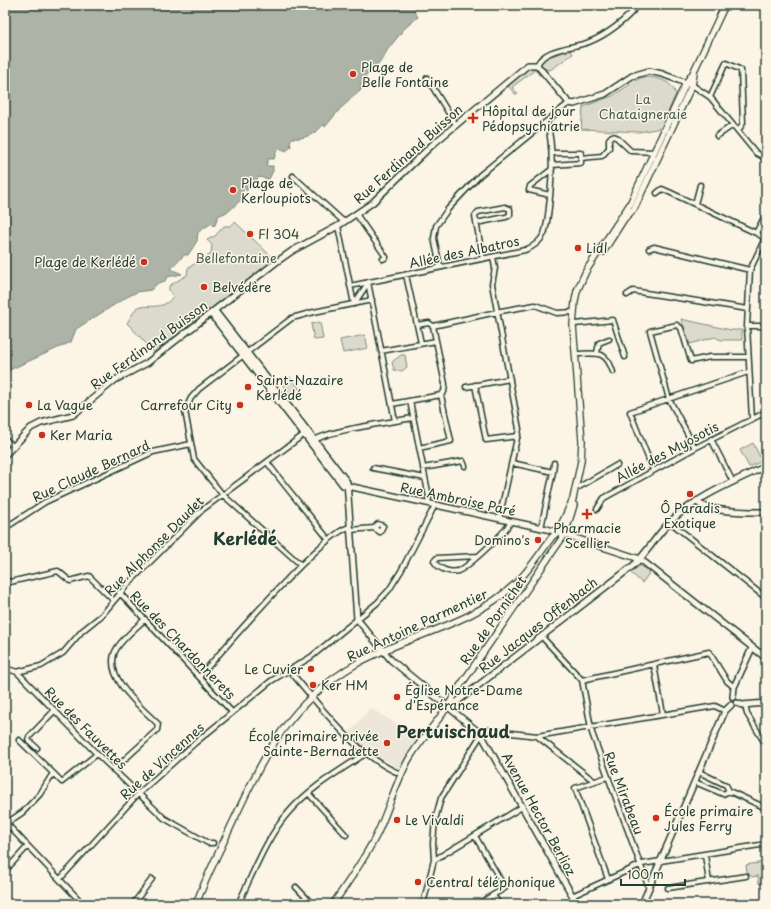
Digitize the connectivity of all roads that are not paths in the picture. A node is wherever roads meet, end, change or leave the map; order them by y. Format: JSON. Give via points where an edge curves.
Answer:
{"nodes":[{"id":1,"x":638,"y":5,"type":"edge"},
{"id":2,"x":726,"y":5,"type":"edge"},
{"id":3,"x":537,"y":65,"type":"junction"},
{"id":4,"x":427,"y":78,"type":"dead end"},
{"id":5,"x":689,"y":84,"type":"junction"},
{"id":6,"x":710,"y":97,"type":"junction"},
{"id":7,"x":569,"y":103,"type":"junction"},
{"id":8,"x":547,"y":121,"type":"junction"},
{"id":9,"x":456,"y":124,"type":"junction"},
{"id":10,"x":733,"y":124,"type":"junction"},
{"id":11,"x":738,"y":130,"type":"junction"},
{"id":12,"x":717,"y":136,"type":"dead end"},
{"id":13,"x":654,"y":152,"type":"junction"},
{"id":14,"x":552,"y":153,"type":"junction"},
{"id":15,"x":581,"y":158,"type":"junction"},
{"id":16,"x":766,"y":158,"type":"edge"},
{"id":17,"x":552,"y":167,"type":"junction"},
{"id":18,"x":293,"y":176,"type":"dead end"},
{"id":19,"x":700,"y":185,"type":"dead end"},
{"id":20,"x":657,"y":194,"type":"dead end"},
{"id":21,"x":550,"y":195,"type":"junction"},
{"id":22,"x":695,"y":204,"type":"junction"},
{"id":23,"x":356,"y":214,"type":"junction"},
{"id":24,"x":766,"y":214,"type":"edge"},
{"id":25,"x":344,"y":222,"type":"junction"},
{"id":26,"x":476,"y":223,"type":"junction"},
{"id":27,"x":338,"y":226,"type":"junction"},
{"id":28,"x":756,"y":233,"type":"junction"},
{"id":29,"x":765,"y":237,"type":"edge"},
{"id":30,"x":649,"y":249,"type":"dead end"},
{"id":31,"x":493,"y":257,"type":"junction"},
{"id":32,"x":383,"y":259,"type":"dead end"},
{"id":33,"x":483,"y":259,"type":"junction"},
{"id":34,"x":440,"y":267,"type":"junction"},
{"id":35,"x":750,"y":270,"type":"junction"},
{"id":36,"x":406,"y":275,"type":"junction"},
{"id":37,"x":368,"y":282,"type":"junction"},
{"id":38,"x":350,"y":286,"type":"junction"},
{"id":39,"x":627,"y":295,"type":"dead end"},
{"id":40,"x":372,"y":300,"type":"junction"},
{"id":41,"x":354,"y":304,"type":"junction"},
{"id":42,"x":748,"y":309,"type":"junction"},
{"id":43,"x":213,"y":312,"type":"junction"},
{"id":44,"x":497,"y":312,"type":"junction"},
{"id":45,"x":574,"y":312,"type":"junction"},
{"id":46,"x":575,"y":324,"type":"junction"},
{"id":47,"x":417,"y":325,"type":"junction"},
{"id":48,"x":433,"y":326,"type":"junction"},
{"id":49,"x":747,"y":326,"type":"junction"},
{"id":50,"x":766,"y":326,"type":"edge"},
{"id":51,"x":609,"y":339,"type":"dead end"},
{"id":52,"x":436,"y":341,"type":"junction"},
{"id":53,"x":421,"y":343,"type":"junction"},
{"id":54,"x":381,"y":351,"type":"junction"},
{"id":55,"x":597,"y":353,"type":"junction"},
{"id":56,"x":246,"y":354,"type":"junction"},
{"id":57,"x":577,"y":354,"type":"junction"},
{"id":58,"x":625,"y":357,"type":"dead end"},
{"id":59,"x":748,"y":357,"type":"junction"},
{"id":60,"x":614,"y":372,"type":"dead end"},
{"id":61,"x":748,"y":372,"type":"junction"},
{"id":62,"x":510,"y":379,"type":"junction"},
{"id":63,"x":475,"y":385,"type":"junction"},
{"id":64,"x":466,"y":387,"type":"dead end"},
{"id":65,"x":441,"y":395,"type":"junction"},
{"id":66,"x":669,"y":399,"type":"junction"},
{"id":67,"x":410,"y":401,"type":"junction"},
{"id":68,"x":392,"y":404,"type":"junction"},
{"id":69,"x":766,"y":412,"type":"edge"},
{"id":70,"x":413,"y":418,"type":"junction"},
{"id":71,"x":752,"y":419,"type":"junction"},
{"id":72,"x":395,"y":421,"type":"junction"},
{"id":73,"x":306,"y":433,"type":"junction"},
{"id":74,"x":518,"y":436,"type":"junction"},
{"id":75,"x":5,"y":439,"type":"edge"},
{"id":76,"x":711,"y":439,"type":"junction"},
{"id":77,"x":313,"y":441,"type":"junction"},
{"id":78,"x":190,"y":444,"type":"junction"},
{"id":79,"x":13,"y":446,"type":"junction"},
{"id":80,"x":419,"y":448,"type":"junction"},
{"id":81,"x":695,"y":448,"type":"junction"},
{"id":82,"x":5,"y":455,"type":"edge"},
{"id":83,"x":267,"y":462,"type":"junction"},
{"id":84,"x":512,"y":463,"type":"junction"},
{"id":85,"x":554,"y":463,"type":"dead end"},
{"id":86,"x":617,"y":465,"type":"dead end"},
{"id":87,"x":465,"y":466,"type":"dead end"},
{"id":88,"x":766,"y":466,"type":"edge"},
{"id":89,"x":373,"y":468,"type":"dead end"},
{"id":90,"x":423,"y":468,"type":"junction"},
{"id":91,"x":654,"y":470,"type":"junction"},
{"id":92,"x":552,"y":472,"type":"junction"},
{"id":93,"x":425,"y":478,"type":"junction"},
{"id":94,"x":733,"y":482,"type":"junction"},
{"id":95,"x":347,"y":487,"type":"junction"},
{"id":96,"x":579,"y":487,"type":"junction"},
{"id":97,"x":222,"y":494,"type":"junction"},
{"id":98,"x":696,"y":501,"type":"junction"},
{"id":99,"x":428,"y":503,"type":"junction"},
{"id":100,"x":434,"y":505,"type":"junction"},
{"id":101,"x":597,"y":509,"type":"dead end"},
{"id":102,"x":766,"y":512,"type":"edge"},
{"id":103,"x":499,"y":519,"type":"junction"},
{"id":104,"x":511,"y":521,"type":"junction"},
{"id":105,"x":670,"y":522,"type":"junction"},
{"id":106,"x":5,"y":528,"type":"edge"},
{"id":107,"x":374,"y":528,"type":"dead end"},
{"id":108,"x":541,"y":528,"type":"junction"},
{"id":109,"x":350,"y":529,"type":"junction"},
{"id":110,"x":558,"y":532,"type":"junction"},
{"id":111,"x":565,"y":534,"type":"junction"},
{"id":112,"x":328,"y":539,"type":"junction"},
{"id":113,"x":478,"y":556,"type":"junction"},
{"id":114,"x":640,"y":559,"type":"junction"},
{"id":115,"x":301,"y":565,"type":"junction"},
{"id":116,"x":5,"y":580,"type":"edge"},
{"id":117,"x":120,"y":592,"type":"junction"},
{"id":118,"x":766,"y":598,"type":"edge"},
{"id":119,"x":113,"y":600,"type":"junction"},
{"id":120,"x":145,"y":619,"type":"junction"},
{"id":121,"x":357,"y":620,"type":"junction"},
{"id":122,"x":542,"y":637,"type":"junction"},
{"id":123,"x":752,"y":648,"type":"junction"},
{"id":124,"x":382,"y":651,"type":"junction"},
{"id":125,"x":766,"y":658,"type":"edge"},
{"id":126,"x":654,"y":665,"type":"junction"},
{"id":127,"x":5,"y":668,"type":"edge"},
{"id":128,"x":290,"y":671,"type":"junction"},
{"id":129,"x":17,"y":672,"type":"junction"},
{"id":130,"x":200,"y":676,"type":"junction"},
{"id":131,"x":582,"y":680,"type":"junction"},
{"id":132,"x":734,"y":687,"type":"junction"},
{"id":133,"x":312,"y":697,"type":"junction"},
{"id":134,"x":733,"y":697,"type":"junction"},
{"id":135,"x":737,"y":703,"type":"junction"},
{"id":136,"x":766,"y":703,"type":"edge"},
{"id":137,"x":746,"y":704,"type":"junction"},
{"id":138,"x":731,"y":705,"type":"junction"},
{"id":139,"x":448,"y":708,"type":"junction"},
{"id":140,"x":55,"y":710,"type":"junction"},
{"id":141,"x":725,"y":711,"type":"junction"},
{"id":142,"x":232,"y":712,"type":"junction"},
{"id":143,"x":663,"y":714,"type":"junction"},
{"id":144,"x":590,"y":728,"type":"junction"},
{"id":145,"x":481,"y":734,"type":"junction"},
{"id":146,"x":537,"y":736,"type":"junction"},
{"id":147,"x":19,"y":740,"type":"dead end"},
{"id":148,"x":766,"y":745,"type":"edge"},
{"id":149,"x":37,"y":748,"type":"dead end"},
{"id":150,"x":97,"y":754,"type":"junction"},
{"id":151,"x":365,"y":754,"type":"junction"},
{"id":152,"x":113,"y":770,"type":"junction"},
{"id":153,"x":699,"y":772,"type":"junction"},
{"id":154,"x":53,"y":773,"type":"junction"},
{"id":155,"x":401,"y":774,"type":"junction"},
{"id":156,"x":607,"y":776,"type":"junction"},
{"id":157,"x":594,"y":782,"type":"junction"},
{"id":158,"x":695,"y":782,"type":"junction"},
{"id":159,"x":729,"y":791,"type":"junction"},
{"id":160,"x":138,"y":794,"type":"junction"},
{"id":161,"x":308,"y":794,"type":"junction"},
{"id":162,"x":522,"y":807,"type":"junction"},
{"id":163,"x":766,"y":808,"type":"edge"},
{"id":164,"x":6,"y":822,"type":"edge"},
{"id":165,"x":346,"y":835,"type":"dead end"},
{"id":166,"x":475,"y":836,"type":"junction"},
{"id":167,"x":213,"y":843,"type":"dead end"},
{"id":168,"x":766,"y":844,"type":"edge"},
{"id":169,"x":28,"y":846,"type":"junction"},
{"id":170,"x":704,"y":855,"type":"junction"},
{"id":171,"x":434,"y":860,"type":"junction"},
{"id":172,"x":661,"y":861,"type":"junction"},
{"id":173,"x":640,"y":865,"type":"junction"},
{"id":174,"x":5,"y":871,"type":"edge"},
{"id":175,"x":746,"y":876,"type":"dead end"},
{"id":176,"x":60,"y":879,"type":"junction"},
{"id":177,"x":152,"y":879,"type":"dead end"},
{"id":178,"x":608,"y":879,"type":"junction"},
{"id":179,"x":709,"y":882,"type":"junction"},
{"id":180,"x":296,"y":887,"type":"dead end"},
{"id":181,"x":649,"y":888,"type":"junction"},
{"id":182,"x":668,"y":888,"type":"dead end"},
{"id":183,"x":493,"y":895,"type":"junction"},
{"id":184,"x":572,"y":896,"type":"junction"},
{"id":185,"x":335,"y":903,"type":"edge"},
{"id":186,"x":83,"y":904,"type":"edge"},
{"id":187,"x":132,"y":904,"type":"edge"},
{"id":188,"x":196,"y":904,"type":"edge"},
{"id":189,"x":238,"y":904,"type":"edge"},
{"id":190,"x":312,"y":904,"type":"edge"},
{"id":191,"x":423,"y":904,"type":"edge"},
{"id":192,"x":479,"y":904,"type":"edge"},
{"id":193,"x":499,"y":904,"type":"edge"},
{"id":194,"x":577,"y":904,"type":"edge"},
{"id":195,"x":642,"y":904,"type":"edge"}],
"edges":[{"from":1,"to":3,"type":"street","via":[[613,29],[588,42],[552,52],[541,58]]},
{"from":2,"to":5,"type":"main road"},
{"from":3,"to":7,"type":"street"},
{"from":3,"to":9,"type":"street","name":"Rue Ferdinand Buisson","via":[[525,67]]},
{"from":4,"to":9,"type":"street"},
{"from":5,"to":6,"type":"street"},
{"from":5,"to":7,"type":"street","via":[[649,71],[632,76],[605,94],[580,103]]},
{"from":5,"to":13,"type":"main road","name":"Rue Antoine Parmentier"},
{"from":5,"to":46,"type":"main road","name":"Rue de Pornichet","via":[[634,209],[624,219],[584,281],[578,299]]},
{"from":6,"to":10,"type":"street"},
{"from":6,"to":11,"type":"street","via":[[726,63],[741,70],[743,123]]},
{"from":7,"to":8,"type":"street"},
{"from":8,"to":14,"type":"street","name":"Allée des Albatros"},
{"from":8,"to":34,"type":"street","via":[[480,175],[448,209],[436,226],[434,238]]},
{"from":9,"to":23,"type":"street","name":"Rue Ferdinand Buisson","via":[[372,203]]},
{"from":10,"to":11,"type":"street"},
{"from":10,"to":12,"type":"street"},
{"from":11,"to":16,"type":"street","via":[[756,153]]},
{"from":13,"to":15,"type":"street","via":[[631,151],[612,136],[609,139],[609,148],[602,156]]},
{"from":13,"to":45,"type":"main road","name":"Rue Antoine Parmentier","via":[[626,211],[580,282],[574,301]]},
{"from":14,"to":15,"type":"street","via":[[581,153]]},
{"from":14,"to":17,"type":"street","name":"Allée des Albatros"},
{"from":15,"to":17,"type":"street","via":[[581,163]]},
{"from":17,"to":21,"type":"street","name":"Allée des Albatros"},
{"from":17,"to":21,"type":"street","via":[[530,186],[529,190]]},
{"from":18,"to":25,"type":"street"},
{"from":19,"to":22,"type":"street"},
{"from":20,"to":22,"type":"street","via":[[662,189]]},
{"from":21,"to":31,"type":"street","name":"Allée des Albatros","via":[[546,225],[541,239],[525,250]]},
{"from":22,"to":28,"type":"street"},
{"from":23,"to":25,"type":"street","name":"Rue Ferdinand Buisson"},
{"from":23,"to":32,"type":"street","via":[[386,257]]},
{"from":24,"to":28,"type":"street"},
{"from":25,"to":27,"type":"street","name":"Rue Ferdinand Buisson"},
{"from":26,"to":26,"type":"street","via":[[475,216],[478,212],[505,207],[510,209],[510,215],[506,217]]},
{"from":26,"to":33,"type":"street"},
{"from":27,"to":38,"type":"street"},
{"from":27,"to":43,"type":"street","name":"Rue Ferdinand Buisson","via":[[292,252]]},
{"from":28,"to":29,"type":"street"},
{"from":29,"to":35,"type":"street"},
{"from":30,"to":35,"type":"street","via":[[654,247]]},
{"from":31,"to":33,"type":"street","name":"Allée des Albatros"},
{"from":31,"to":44,"type":"street","via":[[495,268],[492,284]]},
{"from":33,"to":34,"type":"street","name":"Allée des Albatros"},
{"from":34,"to":36,"type":"street","name":"Allée des Albatros"},
{"from":35,"to":42,"type":"street"},
{"from":36,"to":37,"type":"street","name":"Allée des Albatros"},
{"from":36,"to":47,"type":"street"},
{"from":37,"to":38,"type":"street","name":"Allée des Albatros"},
{"from":37,"to":40,"type":"street"},
{"from":37,"to":41,"type":"street"},
{"from":38,"to":41,"type":"street"},
{"from":39,"to":42,"type":"street","via":[[633,291]]},
{"from":40,"to":41,"type":"street"},
{"from":40,"to":54,"type":"street"},
{"from":41,"to":56,"type":"street","via":[[292,318]]},
{"from":42,"to":49,"type":"street"},
{"from":43,"to":56,"type":"street"},
{"from":43,"to":79,"type":"street","name":"Rue Ferdinand Buisson","via":[[147,363],[115,380],[73,415],[36,425]]},
{"from":44,"to":45,"type":"street","via":[[535,305],[557,313]]},
{"from":44,"to":48,"type":"street"},
{"from":44,"to":62,"type":"street"},
{"from":45,"to":110,"type":"main road","name":"Rue Antoine Parmentier","via":[[582,441],[579,474]]},
{"from":46,"to":57,"type":"main road","name":"Rue de Pornichet"},
{"from":46,"to":58,"type":"street","via":[[613,320]]},
{"from":47,"to":48,"type":"street","via":[[429,323]]},
{"from":47,"to":53,"type":"street"},
{"from":48,"to":52,"type":"street"},
{"from":49,"to":50,"type":"street"},
{"from":49,"to":59,"type":"street"},
{"from":51,"to":55,"type":"street","via":[[599,343]]},
{"from":52,"to":53,"type":"street"},
{"from":52,"to":65,"type":"street","via":[[445,384]]},
{"from":53,"to":54,"type":"street"},
{"from":54,"to":68,"type":"street"},
{"from":55,"to":57,"type":"street"},
{"from":55,"to":60,"type":"street","via":[[609,360]]},
{"from":56,"to":73,"type":"street"},
{"from":56,"to":78,"type":"street","via":[[190,398],[185,411]]},
{"from":57,"to":96,"type":"main road","name":"Rue de Pornichet","via":[[584,442]]},
{"from":59,"to":61,"type":"street"},
{"from":59,"to":66,"type":"street","via":[[710,357],[691,361],[681,328],[677,325],[650,331]]},
{"from":61,"to":66,"type":"street"},
{"from":61,"to":71,"type":"street"},
{"from":62,"to":63,"type":"street"},
{"from":62,"to":74,"type":"street"},
{"from":63,"to":64,"type":"street"},
{"from":63,"to":74,"type":"street","via":[[486,440]]},
{"from":65,"to":67,"type":"street"},
{"from":65,"to":80,"type":"street","via":[[451,441]]},
{"from":66,"to":81,"type":"street"},
{"from":66,"to":91,"type":"street","via":[[630,412]]},
{"from":67,"to":68,"type":"street"},
{"from":67,"to":70,"type":"street"},
{"from":68,"to":72,"type":"street"},
{"from":69,"to":71,"type":"street","name":"Allée des Myosotis"},
{"from":70,"to":72,"type":"street"},
{"from":70,"to":80,"type":"street"},
{"from":71,"to":76,"type":"street","name":"Allée des Myosotis"},
{"from":72,"to":77,"type":"street","via":[[338,432]]},
{"from":73,"to":77,"type":"street"},
{"from":73,"to":83,"type":"street","name":"Rue Alphonse Daudet"},
{"from":74,"to":84,"type":"street"},
{"from":75,"to":79,"type":"street"},
{"from":76,"to":81,"type":"street","name":"Allée des Myosotis"},
{"from":76,"to":94,"type":"street"},
{"from":77,"to":95,"type":"street","via":[[347,482]]},
{"from":78,"to":97,"type":"street","via":[[194,459]]},
{"from":78,"to":106,"type":"street","name":"Rue Claude Bernard","via":[[153,452],[45,502]]},
{"from":79,"to":82,"type":"street","name":"Rue Ferdinand Buisson"},
{"from":80,"to":90,"type":"street"},
{"from":81,"to":91,"type":"street","name":"Allée des Myosotis"},
{"from":83,"to":97,"type":"street","name":"Rue Alphonse Daudet"},
{"from":83,"to":112,"type":"street"},
{"from":84,"to":92,"type":"street"},
{"from":84,"to":103,"type":"street"},
{"from":85,"to":92,"type":"street"},
{"from":86,"to":96,"type":"street"},
{"from":87,"to":90,"type":"street","via":[[463,461]]},
{"from":88,"to":94,"type":"street","name":"Rue Jacques Offenbach"},
{"from":89,"to":93,"type":"street"},
{"from":90,"to":93,"type":"street"},
{"from":91,"to":101,"type":"street","name":"Allée des Myosotis","via":[[604,498]]},
{"from":92,"to":108,"type":"street"},
{"from":93,"to":99,"type":"street"},
{"from":94,"to":98,"type":"street","name":"Rue Jacques Offenbach"},
{"from":95,"to":99,"type":"street","name":"Rue Ambroise Paré"},
{"from":95,"to":109,"type":"street"},
{"from":96,"to":111,"type":"main road","name":"Rue de Pornichet"},
{"from":97,"to":115,"type":"street"},
{"from":97,"to":117,"type":"street","name":"Rue Alphonse Daudet","via":[[202,510]]},
{"from":98,"to":102,"type":"street","via":[[702,507],[739,512]]},
{"from":98,"to":105,"type":"street","name":"Rue Jacques Offenbach"},
{"from":99,"to":100,"type":"street","name":"Rue Ambroise Paré"},
{"from":100,"to":103,"type":"street","name":"Rue Ambroise Paré"},
{"from":100,"to":121,"type":"street","name":"Rue de Vincennes","via":[[389,590]]},
{"from":103,"to":104,"type":"street","name":"Rue Ambroise Paré"},
{"from":104,"to":108,"type":"street","name":"Rue Ambroise Paré"},
{"from":104,"to":113,"type":"street","via":[[508,528]]},
{"from":105,"to":114,"type":"street","name":"Rue Jacques Offenbach"},
{"from":105,"to":118,"type":"street"},
{"from":107,"to":109,"type":"street"},
{"from":108,"to":110,"type":"street","name":"Rue Ambroise Paré"},
{"from":109,"to":112,"type":"street","via":[[343,529]]},
{"from":109,"to":121,"type":"street"},
{"from":110,"to":111,"type":"street","name":"Rue Ambroise Paré"},
{"from":110,"to":124,"type":"main road","name":"Rue Antoine Parmentier","via":[[520,579],[493,602],[465,617]]},
{"from":111,"to":114,"type":"street","name":"Rue Ambroise Paré"},
{"from":111,"to":139,"type":"main road","name":"Rue de Pornichet","via":[[456,692]]},
{"from":112,"to":115,"type":"street"},
{"from":113,"to":113,"type":"street","via":[[437,558],[434,561],[439,568],[453,572],[463,569]]},
{"from":114,"to":122,"type":"street","name":"Rue Jacques Offenbach"},
{"from":114,"to":123,"type":"street"},
{"from":115,"to":130,"type":"street"},
{"from":116,"to":119,"type":"street","via":[[10,582],[58,571],[70,581],[89,576]]},
{"from":117,"to":119,"type":"street","name":"Rue Alphonse Daudet"},
{"from":117,"to":120,"type":"street","name":"Rue des Chardonnerets"},
{"from":119,"to":129,"type":"street","name":"Rue Alphonse Daudet","via":[[102,615],[82,631],[64,653],[41,666]]},
{"from":120,"to":130,"type":"street","name":"Rue des Chardonnerets"},
{"from":120,"to":152,"type":"street","via":[[117,648],[113,671],[120,684],[158,724],[157,730]]},
{"from":121,"to":124,"type":"street"},
{"from":121,"to":128,"type":"street","name":"Rue de Vincennes"},
{"from":122,"to":131,"type":"street"},
{"from":122,"to":139,"type":"street","name":"Rue Jacques Offenbach"},
{"from":123,"to":125,"type":"street"},
{"from":123,"to":132,"type":"street"},
{"from":124,"to":133,"type":"main road","name":"Rue Antoine Parmentier","via":[[354,665]]},
{"from":124,"to":139,"type":"street"},
{"from":126,"to":131,"type":"street"},
{"from":126,"to":132,"type":"street","via":[[708,652],[727,681]]},
{"from":126,"to":143,"type":"street"},
{"from":127,"to":129,"type":"street","name":"Rue des Fauvettes"},
{"from":128,"to":133,"type":"street"},
{"from":128,"to":142,"type":"street","name":"Rue de Vincennes","via":[[271,681]]},
{"from":129,"to":140,"type":"street","name":"Rue des Fauvettes"},
{"from":130,"to":142,"type":"street","name":"Rue des Chardonnerets"},
{"from":131,"to":144,"type":"street","name":"Rue Mirabeau"},
{"from":132,"to":134,"type":"street"},
{"from":133,"to":151,"type":"street"},
{"from":133,"to":188,"type":"main road","name":"Rue Antoine Parmentier","via":[[290,719],[264,758]]},
{"from":134,"to":135,"type":"street"},
{"from":134,"to":138,"type":"street","via":[[729,700]]},
{"from":135,"to":137,"type":"street"},
{"from":135,"to":138,"type":"street"},
{"from":136,"to":137,"type":"street"},
{"from":137,"to":148,"type":"street","via":[[747,714]]},
{"from":138,"to":141,"type":"street"},
{"from":139,"to":145,"type":"street"},
{"from":139,"to":155,"type":"main road","name":"Rue de Pornichet","via":[[420,742]]},
{"from":140,"to":149,"type":"street","via":[[29,737],[28,740]]},
{"from":140,"to":150,"type":"street","name":"Rue des Fauvettes"},
{"from":141,"to":143,"type":"street","via":[[717,706]]},
{"from":141,"to":153,"type":"street"},
{"from":142,"to":160,"type":"street","name":"Rue de Vincennes"},
{"from":143,"to":144,"type":"street"},
{"from":144,"to":146,"type":"street"},
{"from":144,"to":156,"type":"street","name":"Rue Mirabeau"},
{"from":145,"to":146,"type":"street","via":[[487,730]]},
{"from":145,"to":162,"type":"street","name":"Avenue Hector Berlioz"},
{"from":145,"to":171,"type":"street","via":[[441,798],[435,820]]},
{"from":146,"to":157,"type":"street"},
{"from":147,"to":154,"type":"street"},
{"from":150,"to":152,"type":"street","name":"Rue des Fauvettes"},
{"from":150,"to":154,"type":"street","via":[[62,782]]},
{"from":151,"to":155,"type":"street"},
{"from":151,"to":161,"type":"street"},
{"from":152,"to":160,"type":"street","name":"Rue des Fauvettes"},
{"from":153,"to":158,"type":"street"},
{"from":153,"to":159,"type":"street","via":[[726,785]]},
{"from":154,"to":164,"type":"street","via":[[40,794],[23,812]]},
{"from":155,"to":185,"type":"main road","name":"Rue de Pornichet","via":[[378,831]]},
{"from":156,"to":157,"type":"street"},
{"from":156,"to":173,"type":"street","name":"Rue Mirabeau"},
{"from":157,"to":178,"type":"street","via":[[575,788]]},
{"from":158,"to":159,"type":"street","via":[[723,794]]},
{"from":158,"to":172,"type":"street"},
{"from":159,"to":163,"type":"street"},
{"from":160,"to":167,"type":"street","name":"Rue des Fauvettes","via":[[164,818],[208,843]]},
{"from":160,"to":176,"type":"street","name":"Rue de Vincennes"},
{"from":161,"to":165,"type":"street"},
{"from":161,"to":189,"type":"street","via":[[278,825]]},
{"from":162,"to":166,"type":"street"},
{"from":162,"to":184,"type":"street","name":"Avenue Hector Berlioz"},
{"from":164,"to":169,"type":"street"},
{"from":166,"to":171,"type":"street"},
{"from":166,"to":183,"type":"street","via":[[505,888]]},
{"from":168,"to":170,"type":"street"},
{"from":169,"to":174,"type":"street"},
{"from":169,"to":176,"type":"street"},
{"from":170,"to":172,"type":"street"},
{"from":170,"to":179,"type":"street"},
{"from":171,"to":191,"type":"street"},
{"from":172,"to":173,"type":"street"},
{"from":172,"to":181,"type":"street"},
{"from":173,"to":178,"type":"street"},
{"from":173,"to":181,"type":"street","name":"Rue Mirabeau"},
{"from":175,"to":179,"type":"street"},
{"from":176,"to":186,"type":"street"},
{"from":177,"to":187,"type":"street"},
{"from":178,"to":184,"type":"street"},
{"from":179,"to":182,"type":"street"},
{"from":180,"to":190,"type":"street"},
{"from":181,"to":195,"type":"street"},
{"from":183,"to":192,"type":"street"},
{"from":183,"to":193,"type":"street"},
{"from":184,"to":194,"type":"street","name":"Avenue Hector Berlioz"}]}
